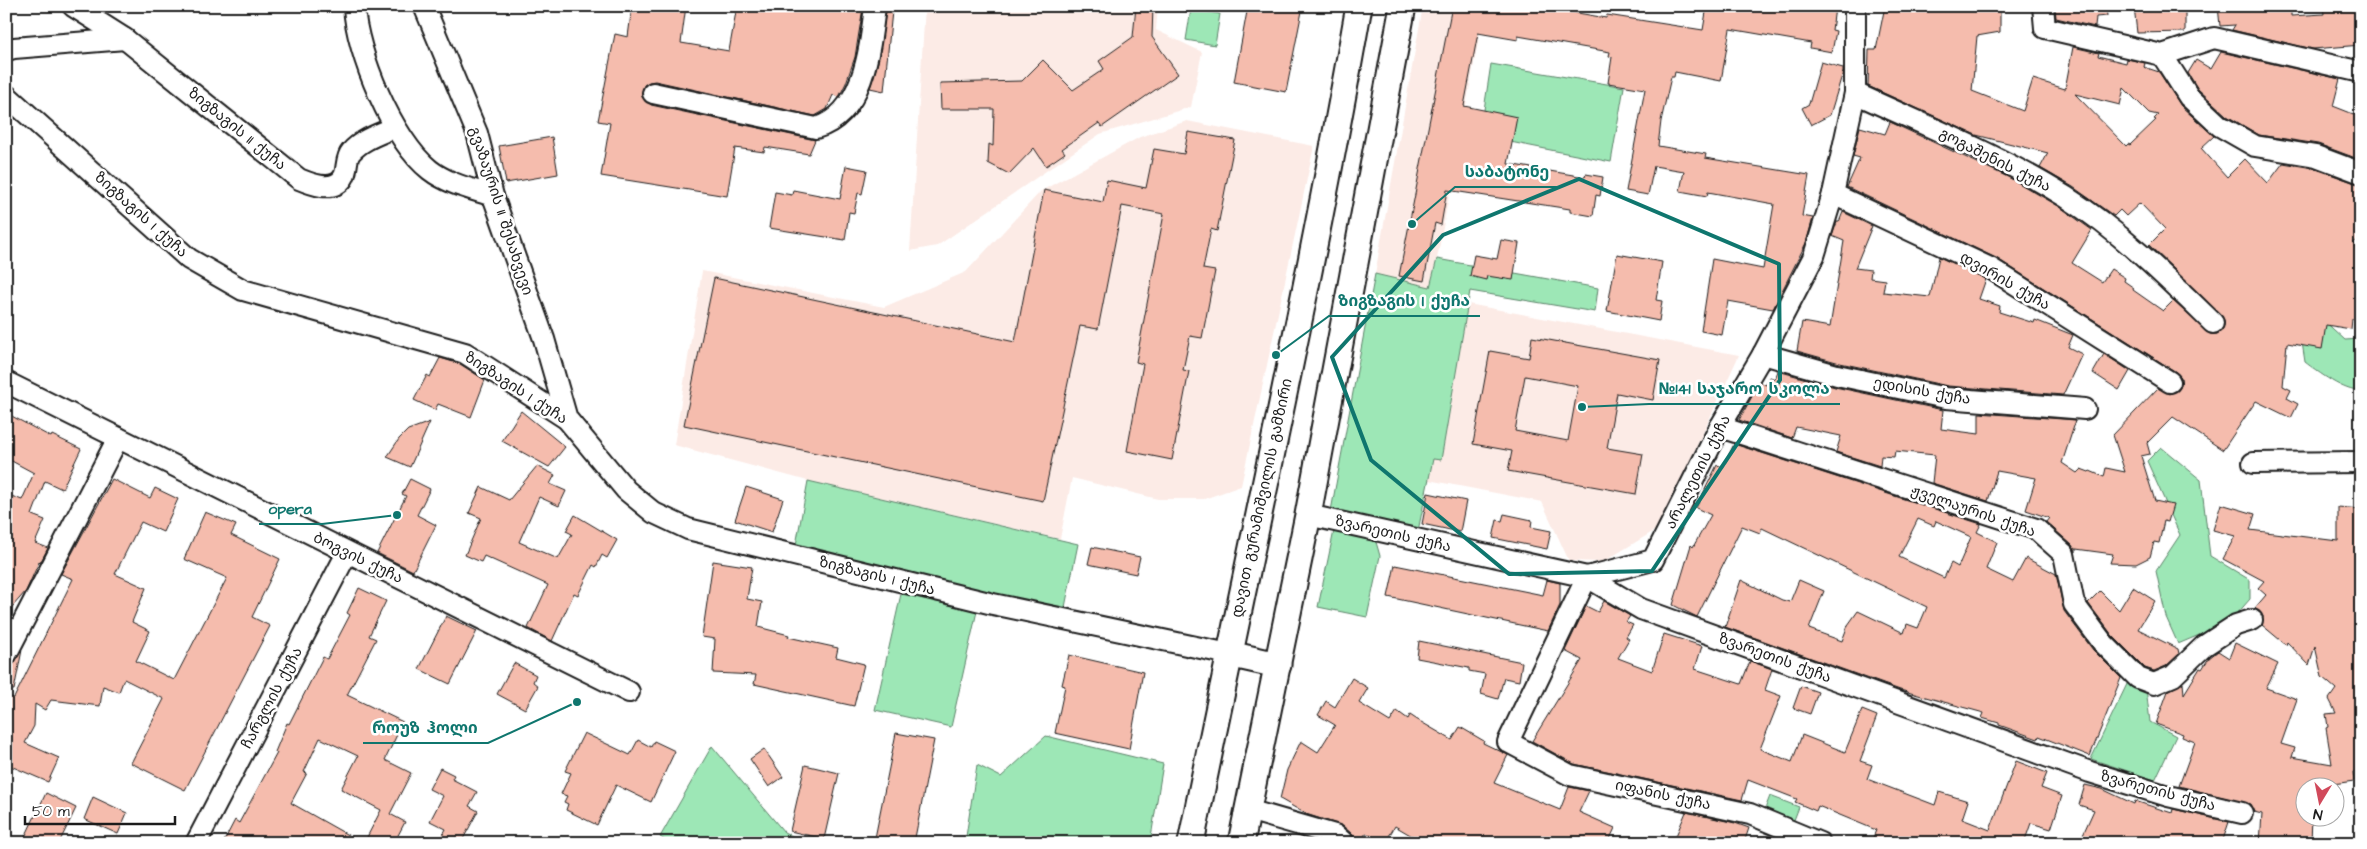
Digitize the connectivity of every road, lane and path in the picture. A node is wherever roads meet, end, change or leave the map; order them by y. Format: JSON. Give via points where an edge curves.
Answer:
{"nodes":[{"id":1,"x":73,"y":6,"type":"edge"},
{"id":2,"x":354,"y":6,"type":"edge"},
{"id":3,"x":424,"y":6,"type":"edge"},
{"id":4,"x":875,"y":6,"type":"edge"},
{"id":5,"x":1359,"y":6,"type":"edge"},
{"id":6,"x":1403,"y":6,"type":"edge"},
{"id":7,"x":1855,"y":6,"type":"edge"},
{"id":8,"x":2043,"y":6,"type":"edge"},
{"id":9,"x":126,"y":39,"type":"junction"},
{"id":10,"x":6,"y":50,"type":"edge"},
{"id":11,"x":2162,"y":55,"type":"junction"},
{"id":12,"x":2361,"y":72,"type":"edge"},
{"id":13,"x":653,"y":93,"type":"dead end"},
{"id":14,"x":1855,"y":93,"type":"junction"},
{"id":15,"x":6,"y":95,"type":"edge"},
{"id":16,"x":395,"y":127,"type":"junction"},
{"id":17,"x":2361,"y":173,"type":"edge"},
{"id":18,"x":1833,"y":194,"type":"junction"},
{"id":19,"x":493,"y":196,"type":"junction"},
{"id":20,"x":2213,"y":323,"type":"dead end"},
{"id":21,"x":1763,"y":354,"type":"junction"},
{"id":22,"x":6,"y":382,"type":"edge"},
{"id":23,"x":2170,"y":382,"type":"dead end"},
{"id":24,"x":2085,"y":409,"type":"dead end"},
{"id":25,"x":567,"y":419,"type":"junction"},
{"id":26,"x":1720,"y":427,"type":"junction"},
{"id":27,"x":118,"y":438,"type":"junction"},
{"id":28,"x":2361,"y":462,"type":"edge"},
{"id":29,"x":2253,"y":463,"type":"dead end"},
{"id":30,"x":1308,"y":514,"type":"junction"},
{"id":31,"x":347,"y":553,"type":"junction"},
{"id":32,"x":1587,"y":577,"type":"junction"},
{"id":33,"x":2252,"y":620,"type":"dead end"},
{"id":34,"x":1229,"y":654,"type":"junction"},
{"id":35,"x":6,"y":655,"type":"edge"},
{"id":36,"x":1278,"y":664,"type":"junction"},
{"id":37,"x":629,"y":692,"type":"dead end"},
{"id":38,"x":1248,"y":810,"type":"junction"},
{"id":39,"x":2242,"y":813,"type":"dead end"},
{"id":40,"x":196,"y":843,"type":"edge"},
{"id":41,"x":1191,"y":843,"type":"edge"},
{"id":42,"x":1241,"y":843,"type":"edge"},
{"id":43,"x":1344,"y":843,"type":"edge"},
{"id":44,"x":1820,"y":843,"type":"edge"}],
"edges":[{"from":1,"to":9,"type":"street","name":"ზიგზაგის II ქუჩა"},
{"from":2,"to":16,"type":"street","via":[[367,65]]},
{"from":3,"to":19,"type":"street","name":"გვაზაურის II შესახვევი","via":[[477,133]]},
{"from":4,"to":13,"type":"street","via":[[868,60],[854,96],[828,125],[816,128]]},
{"from":5,"to":34,"type":"main road","name":"დავით გურამიშვილის გამზირი","via":[[1333,153]]},
{"from":6,"to":30,"type":"main road"},
{"from":7,"to":14,"type":"street","name":"არალეთის ქუჩა"},
{"from":8,"to":11,"type":"street","via":[[2045,28]]},
{"from":9,"to":10,"type":"street"},
{"from":9,"to":16,"type":"street","name":"ზიგზაგის II ქუჩა","via":[[299,179],[316,186],[338,182],[343,178],[350,153],[362,142]]},
{"from":11,"to":12,"type":"street","via":[[2214,38]]},
{"from":11,"to":17,"type":"street","via":[[2189,97],[2220,126],[2255,146],[2316,156]]},
{"from":14,"to":18,"type":"street","name":"არალეთის ქუჩა"},
{"from":14,"to":20,"type":"street","name":"გოგაშენის ქუჩა","via":[[2012,165],[2068,198],[2148,258]]},
{"from":15,"to":25,"type":"street","name":"ზიგზაგის I ქუჩა","via":[[189,259],[243,290],[465,354]]},
{"from":16,"to":19,"type":"street","via":[[430,170],[456,184]]},
{"from":18,"to":21,"type":"street","name":"არალეთის ქუჩა","via":[[1814,256]]},
{"from":18,"to":23,"type":"street","name":"დვირის ქუჩა","via":[[1990,268]]},
{"from":19,"to":25,"type":"street","name":"გვაზაურის II შესახვევი","via":[[544,339]]},
{"from":21,"to":24,"type":"street","name":"ედისის ქუჩა","via":[[1837,375],[1946,398]]},
{"from":21,"to":26,"type":"street","name":"არალეთის ქუჩა"},
{"from":22,"to":27,"type":"street","name":"ბოგვის ქუჩა"},
{"from":25,"to":34,"type":"street","name":"ზიგზაგის I ქუჩა","via":[[626,490],[654,512],[688,529],[993,604]]},
{"from":26,"to":32,"type":"street","name":"არალეთის ქუჩა","via":[[1652,560]]},
{"from":26,"to":33,"type":"street","name":"ჟველაურის ქუჩა","via":[[2036,529],[2064,554],[2074,604],[2103,643],[2138,678],[2154,684],[2173,676],[2204,646],[2236,625]]},
{"from":27,"to":31,"type":"street","name":"ბოგვის ქუჩა"},
{"from":27,"to":35,"type":"street"},
{"from":28,"to":29,"type":"street"},
{"from":30,"to":32,"type":"street","name":"ზვარეთის ქუჩა"},
{"from":30,"to":36,"type":"main road"},
{"from":31,"to":37,"type":"street","name":"ბოგვის ქუჩა"},
{"from":31,"to":40,"type":"street","name":"ჩარგლის ქუჩა"},
{"from":32,"to":39,"type":"street","name":"ზვარეთის ქუჩა","via":[[1641,609],[2062,762],[2168,796]]},
{"from":32,"to":44,"type":"street","name":"იფანის ქუჩა","via":[[1508,742],[1570,775],[1750,814]]},
{"from":34,"to":36,"type":"main road"},
{"from":34,"to":41,"type":"main road","name":"დავით გურამიშვილის გამზირი"},
{"from":36,"to":38,"type":"main road"},
{"from":38,"to":42,"type":"main road"},
{"from":38,"to":43,"type":"street","via":[[1335,835]]}]}
